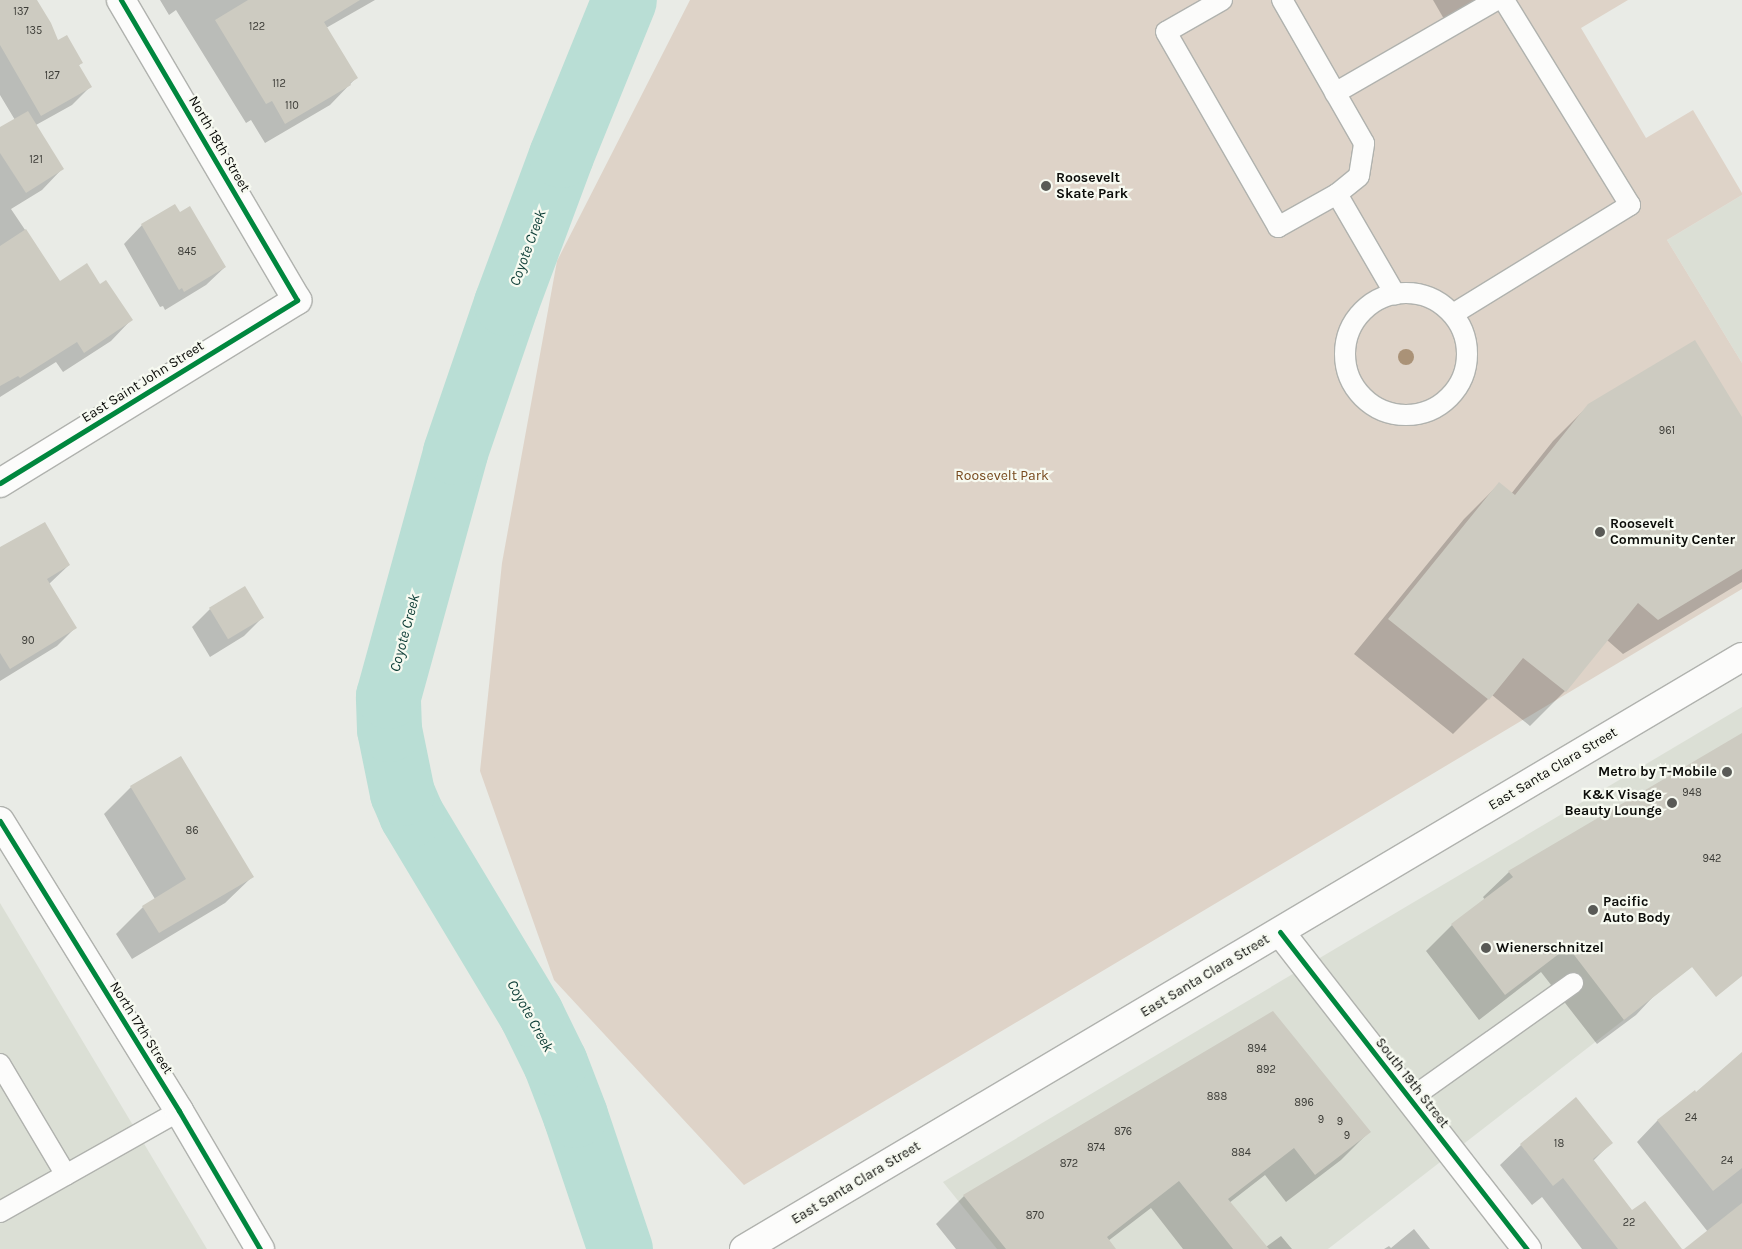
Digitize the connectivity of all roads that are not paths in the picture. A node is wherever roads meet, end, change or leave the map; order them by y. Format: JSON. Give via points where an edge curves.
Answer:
{"nodes":[{"id":1,"x":121,"y":0,"type":"edge"},
{"id":2,"x":1222,"y":0,"type":"edge"},
{"id":3,"x":1282,"y":0,"type":"edge"},
{"id":4,"x":1496,"y":0,"type":"edge"},
{"id":5,"x":1504,"y":0,"type":"edge"},
{"id":6,"x":1336,"y":94,"type":"junction"},
{"id":7,"x":1337,"y":194,"type":"junction"},
{"id":8,"x":1395,"y":294,"type":"junction"},
{"id":9,"x":297,"y":300,"type":"joint"},
{"id":10,"x":1453,"y":314,"type":"junction"},
{"id":11,"x":0,"y":483,"type":"edge"},
{"id":12,"x":1742,"y":657,"type":"edge"},
{"id":13,"x":2,"y":828,"type":"edge"},
{"id":14,"x":1280,"y":932,"type":"junction"},
{"id":15,"x":1573,"y":983,"type":"dead end"},
{"id":16,"x":0,"y":1064,"type":"edge"},
{"id":17,"x":1410,"y":1099,"type":"junction"},
{"id":18,"x":179,"y":1111,"type":"junction"},
{"id":19,"x":66,"y":1175,"type":"junction"},
{"id":20,"x":0,"y":1212,"type":"edge"},
{"id":21,"x":752,"y":1245,"type":"edge"},
{"id":22,"x":260,"y":1249,"type":"edge"},
{"id":23,"x":1527,"y":1249,"type":"edge"}],
"edges":[{"from":1,"to":9,"type":"main road","name":"North 18th Street"},
{"from":2,"to":7,"type":"lane","via":[[1166,32],[1278,227]]},
{"from":3,"to":6,"type":"lane"},
{"from":4,"to":6,"type":"lane"},
{"from":5,"to":10,"type":"lane","via":[[1630,205]]},
{"from":6,"to":7,"type":"lane","via":[[1364,144],[1358,176]]},
{"from":7,"to":8,"type":"lane"},
{"from":8,"to":10,"type":"lane","via":[[1423,296]]},
{"from":8,"to":10,"type":"lane","via":[[1376,300],[1360,313],[1349,330],[1345,350],[1346,370],[1354,388],[1368,403],[1386,412],[1406,416],[1426,413],[1457,389],[1466,371],[1468,351],[1464,331]]},
{"from":9,"to":11,"type":"main road","name":"East Saint John Street"},
{"from":12,"to":14,"type":"main road","name":"East Santa Clara Street"},
{"from":13,"to":18,"type":"main road","name":"North 17th Street"},
{"from":14,"to":17,"type":"main road","name":"South 19th Street"},
{"from":14,"to":21,"type":"main road","name":"East Santa Clara Street"},
{"from":15,"to":17,"type":"lane"},
{"from":16,"to":19,"type":"lane"},
{"from":17,"to":23,"type":"main road","name":"South 19th Street"},
{"from":18,"to":19,"type":"lane"},
{"from":18,"to":22,"type":"main road","name":"North 17th Street"},
{"from":19,"to":20,"type":"lane"}]}
